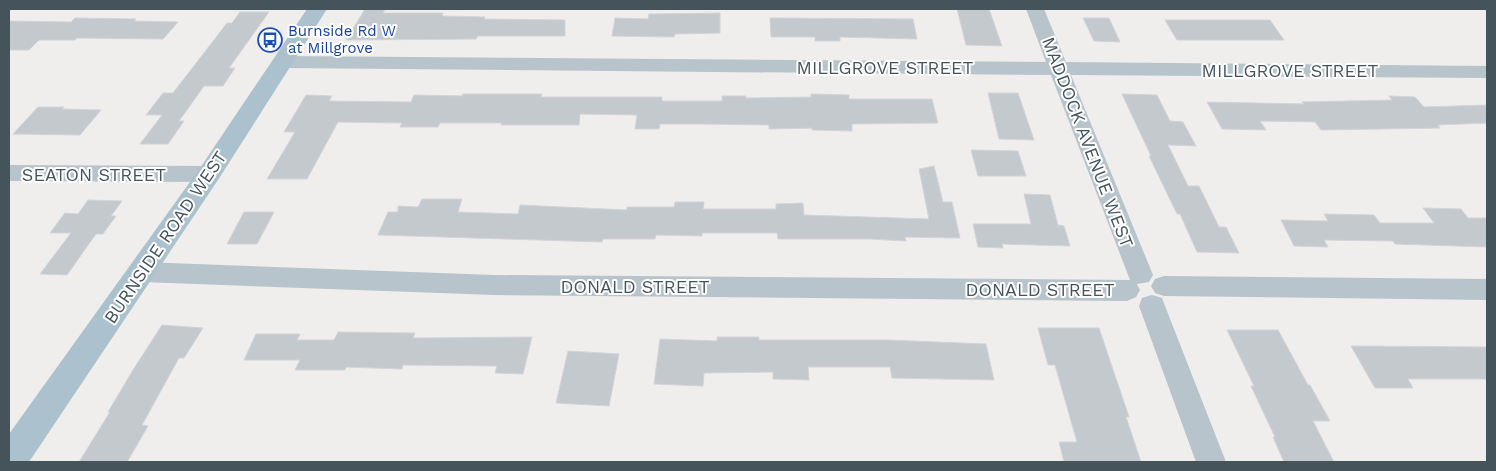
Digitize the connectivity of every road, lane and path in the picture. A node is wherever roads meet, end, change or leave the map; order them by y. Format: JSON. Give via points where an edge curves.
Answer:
{"nodes":[{"id":1,"x":317,"y":9,"type":"edge"},
{"id":2,"x":1035,"y":9,"type":"edge"},
{"id":3,"x":283,"y":62,"type":"junction"},
{"id":4,"x":1060,"y":69,"type":"junction"},
{"id":5,"x":1487,"y":72,"type":"edge"},
{"id":6,"x":9,"y":173,"type":"edge"},
{"id":7,"x":209,"y":174,"type":"junction"},
{"id":8,"x":142,"y":272,"type":"junction"},
{"id":9,"x":1134,"y":282,"type":"junction"},
{"id":10,"x":1487,"y":290,"type":"edge"},
{"id":11,"x":1158,"y":296,"type":"junction"},
{"id":12,"x":9,"y":462,"type":"edge"},
{"id":13,"x":1211,"y":462,"type":"edge"}],
"edges":[{"from":1,"to":3,"type":"main road","name":"BURNSIDE ROAD WEST"},
{"from":2,"to":4,"type":"street","name":"MADDOCK AVENUE WEST"},
{"from":3,"to":4,"type":"street","name":"MILLGROVE STREET"},
{"from":3,"to":7,"type":"main road","name":"BURNSIDE ROAD WEST"},
{"from":4,"to":5,"type":"street","name":"MILLGROVE STREET"},
{"from":4,"to":9,"type":"street","name":"MADDOCK AVENUE WEST"},
{"from":6,"to":7,"type":"street","name":"SEATON STREET"},
{"from":7,"to":8,"type":"main road","name":"BURNSIDE ROAD WEST"},
{"from":8,"to":9,"type":"street","name":"DONALD STREET","via":[[494,285]]},
{"from":8,"to":12,"type":"main road","name":"BURNSIDE ROAD WEST"},
{"from":9,"to":11,"type":"street","via":[[1153,277]]},
{"from":10,"to":11,"type":"street"},
{"from":11,"to":13,"type":"street"}]}
